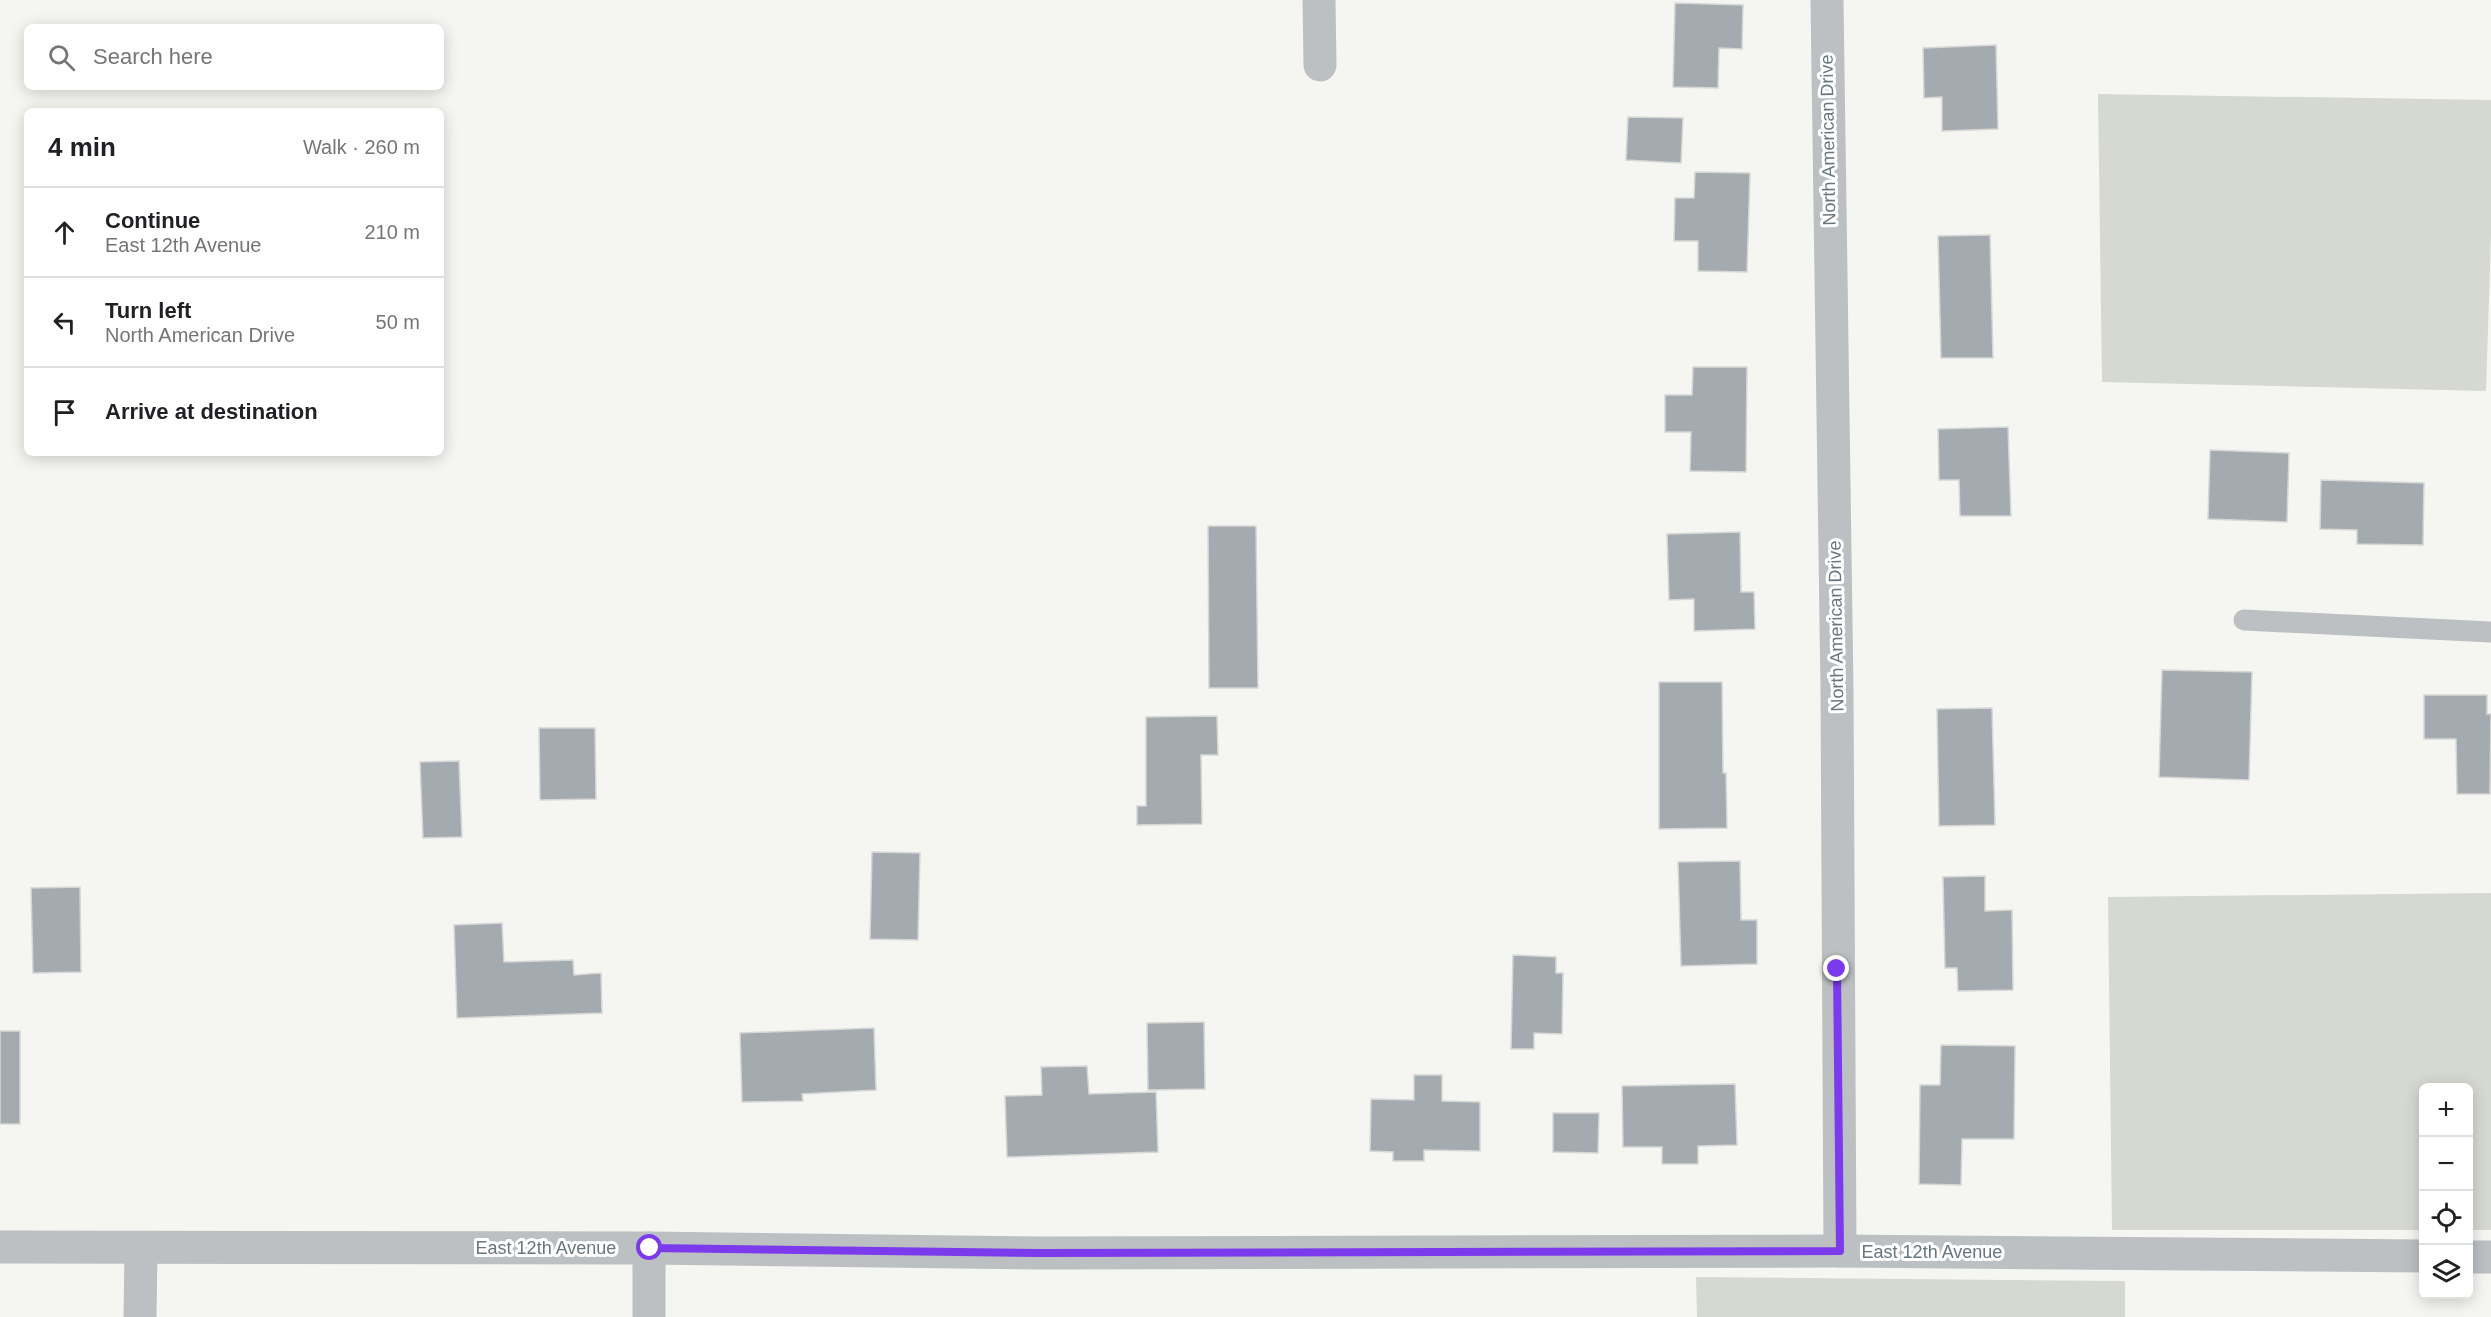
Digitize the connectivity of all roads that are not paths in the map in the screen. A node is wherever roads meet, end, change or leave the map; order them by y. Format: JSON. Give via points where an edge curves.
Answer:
{"nodes":[{"id":1,"x":1319,"y":0,"type":"edge"},
{"id":2,"x":1827,"y":0,"type":"edge"},
{"id":3,"x":1320,"y":65,"type":"dead end"},
{"id":4,"x":2244,"y":620,"type":"dead end"},
{"id":5,"x":2491,"y":632,"type":"edge"},
{"id":6,"x":0,"y":1247,"type":"edge"},
{"id":7,"x":650,"y":1248,"type":"junction"},
{"id":8,"x":141,"y":1249,"type":"junction"},
{"id":9,"x":1840,"y":1251,"type":"junction"},
{"id":10,"x":2419,"y":1257,"type":"edge"},
{"id":11,"x":2473,"y":1257,"type":"edge"},
{"id":12,"x":2491,"y":1257,"type":"edge"},
{"id":13,"x":140,"y":1317,"type":"edge"},
{"id":14,"x":649,"y":1317,"type":"edge"}],
"edges":[{"from":1,"to":3,"type":"street"},
{"from":2,"to":9,"type":"street","name":"North American Drive"},
{"from":4,"to":5,"type":"lane"},
{"from":6,"to":8,"type":"street","name":"East 12th Avenue"},
{"from":7,"to":8,"type":"street","name":"East 12th Avenue"},
{"from":7,"to":9,"type":"street","name":"East 12th Avenue","via":[[1040,1253]]},
{"from":7,"to":14,"type":"street"},
{"from":8,"to":13,"type":"street"},
{"from":9,"to":10,"type":"street","name":"East 12th Avenue"},
{"from":11,"to":12,"type":"street"}]}
